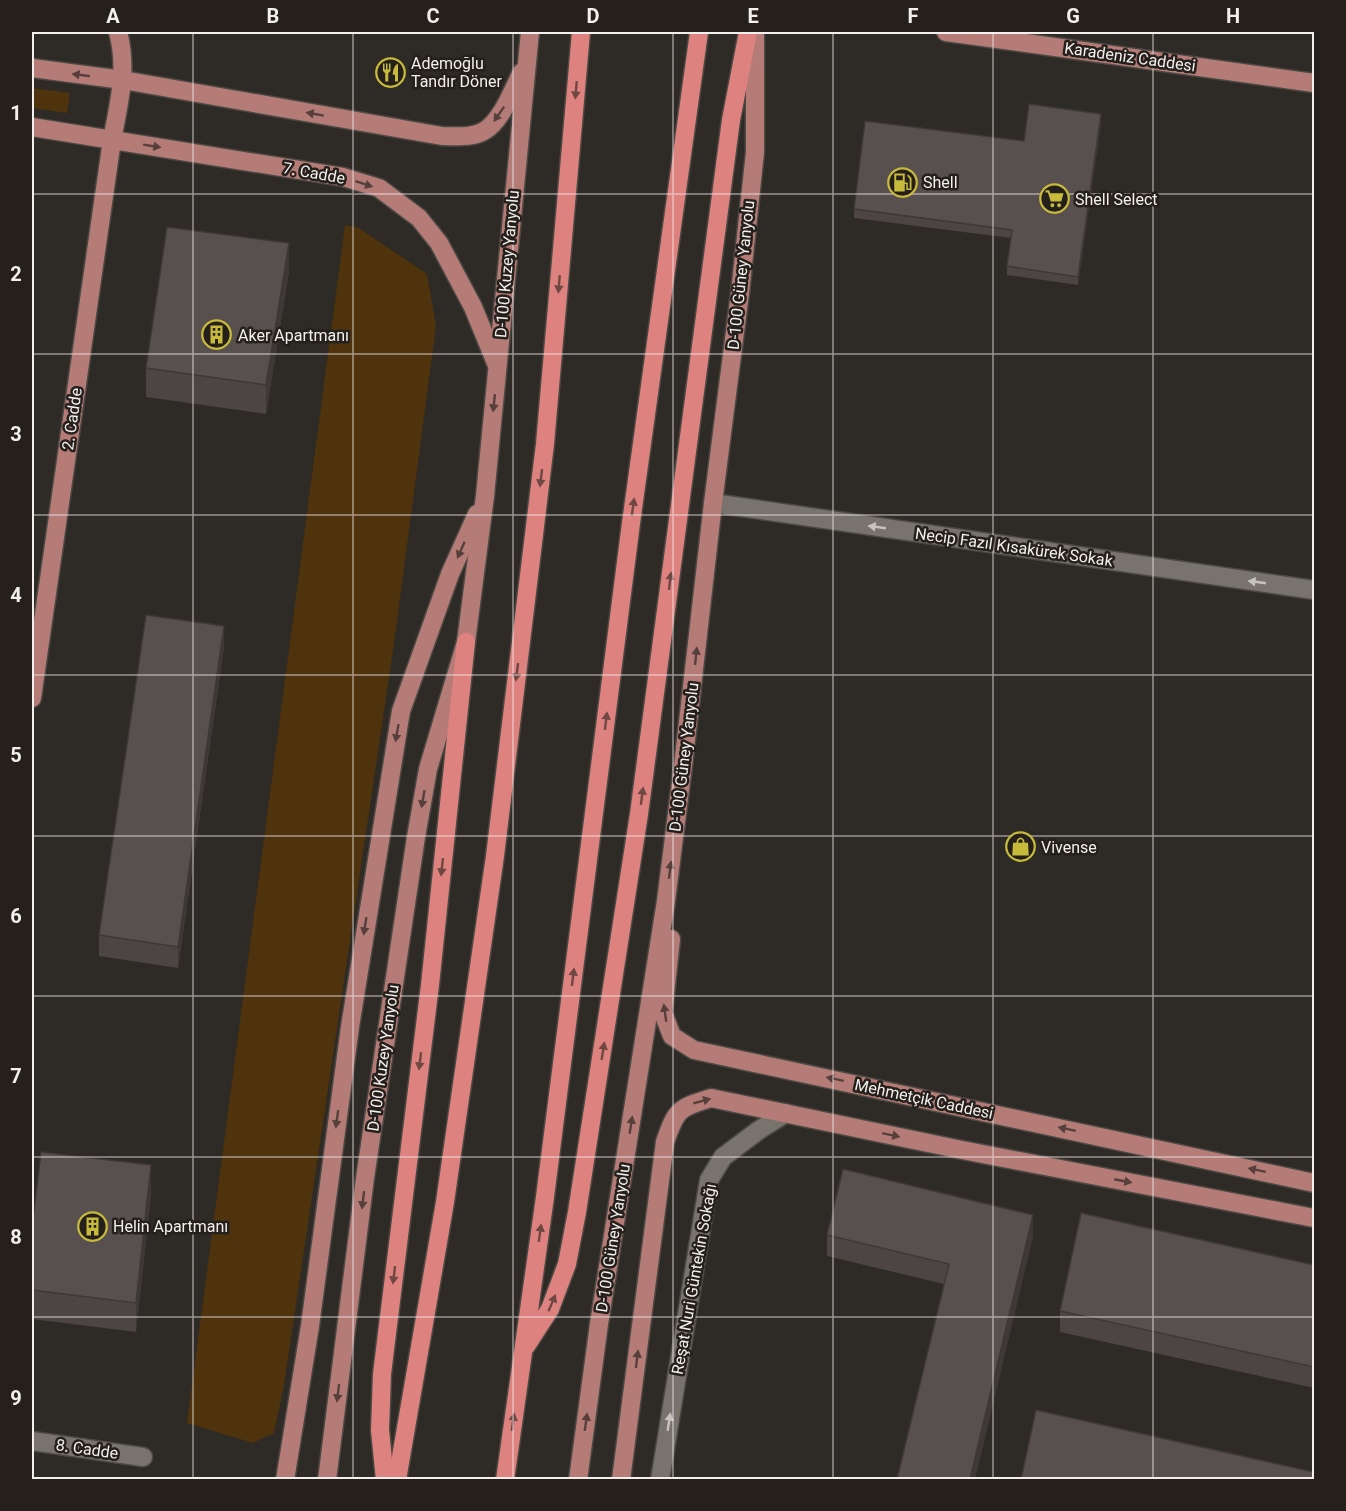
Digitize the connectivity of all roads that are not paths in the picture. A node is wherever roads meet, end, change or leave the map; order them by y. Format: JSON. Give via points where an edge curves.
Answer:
{"nodes":[{"id":1,"x":118,"y":32,"type":"edge"},
{"id":2,"x":530,"y":32,"type":"edge"},
{"id":3,"x":580,"y":32,"type":"edge"},
{"id":4,"x":699,"y":32,"type":"edge"},
{"id":5,"x":748,"y":32,"type":"edge"},
{"id":6,"x":755,"y":32,"type":"edge"},
{"id":7,"x":946,"y":32,"type":"edge"},
{"id":8,"x":526,"y":62,"type":"junction"},
{"id":9,"x":32,"y":68,"type":"edge"},
{"id":10,"x":123,"y":80,"type":"junction"},
{"id":11,"x":1314,"y":83,"type":"edge"},
{"id":12,"x":32,"y":128,"type":"edge"},
{"id":13,"x":112,"y":140,"type":"junction"},
{"id":14,"x":498,"y":366,"type":"junction"},
{"id":15,"x":485,"y":496,"type":"junction"},
{"id":16,"x":713,"y":503,"type":"junction"},
{"id":17,"x":1314,"y":590,"type":"edge"},
{"id":18,"x":466,"y":642,"type":"junction"},
{"id":19,"x":32,"y":698,"type":"edge"},
{"id":20,"x":666,"y":901,"type":"junction"},
{"id":21,"x":786,"y":1113,"type":"junction"},
{"id":22,"x":1314,"y":1183,"type":"edge"},
{"id":23,"x":1314,"y":1218,"type":"edge"},
{"id":24,"x":522,"y":1353,"type":"junction"},
{"id":25,"x":32,"y":1441,"type":"edge"},
{"id":26,"x":143,"y":1457,"type":"dead end"},
{"id":27,"x":285,"y":1479,"type":"edge"},
{"id":28,"x":327,"y":1479,"type":"edge"},
{"id":29,"x":385,"y":1479,"type":"edge"},
{"id":30,"x":397,"y":1479,"type":"edge"},
{"id":31,"x":505,"y":1479,"type":"edge"},
{"id":32,"x":578,"y":1479,"type":"edge"},
{"id":33,"x":621,"y":1479,"type":"edge"},
{"id":34,"x":660,"y":1479,"type":"edge"}],
"edges":[{"from":1,"to":10,"type":"main road"},
{"from":2,"to":8,"type":"main road","name":"D-100 Kuzey Yanyolu"},
{"from":3,"to":30,"type":"highway","one_way":true,"via":[[545,444],[495,856],[448,1179]]},
{"from":24,"to":4,"type":"highway","one_way":true},
{"from":24,"to":5,"type":"highway","one_way":true,"via":[[550,1309],[567,1264],[577,1212],[639,814],[731,120]]},
{"from":6,"to":16,"type":"main road","name":"D-100 Güney Yanyolu","via":[[754,152]]},
{"from":7,"to":11,"type":"main road","name":"Karadeniz Caddesi"},
{"from":8,"to":10,"type":"main road","one_way":true,"via":[[500,114],[485,131],[465,136],[442,136]]},
{"from":8,"to":14,"type":"main road","name":"D-100 Kuzey Yanyolu"},
{"from":10,"to":9,"type":"main road","one_way":true},
{"from":10,"to":13,"type":"main road","name":"2. Cadde"},
{"from":12,"to":13,"type":"main road","name":"7. Cadde"},
{"from":13,"to":14,"type":"main road","name":"7. Cadde","one_way":true,"via":[[343,177],[379,188],[419,218],[439,243]]},
{"from":13,"to":19,"type":"main road","name":"2. Cadde"},
{"from":14,"to":15,"type":"main road","name":"D-100 Kuzey Yanyolu","one_way":true},
{"from":15,"to":18,"type":"main road","name":"D-100 Kuzey Yanyolu"},
{"from":15,"to":27,"type":"main road","one_way":true,"via":[[450,574],[401,711],[353,1004]]},
{"from":17,"to":16,"type":"street","name":"Necip Fazıl Kısakürek Sokak","one_way":true},
{"from":20,"to":16,"type":"main road","name":"D-100 Güney Yanyolu","one_way":true},
{"from":18,"to":28,"type":"main road","name":"D-100 Kuzey Yanyolu","one_way":true,"via":[[428,769],[416,837],[365,1178]]},
{"from":18,"to":29,"type":"highway","one_way":true,"via":[[430,985],[382,1374],[380,1430]]},
{"from":22,"to":20,"type":"main road","name":"Mehmetçik Caddesi","one_way":true,"via":[[694,1050],[672,1036],[663,1013],[671,924]]},
{"from":32,"to":20,"type":"main road","name":"D-100 Güney Yanyolu","one_way":true},
{"from":21,"to":23,"type":"main road","one_way":true},
{"from":33,"to":21,"type":"main road","one_way":true,"via":[[665,1142],[673,1119],[687,1105],[711,1098]]},
{"from":34,"to":21,"type":"street","name":"Reşat Nuri Güntekin Sokağı","one_way":true,"via":[[709,1180],[723,1157]]},
{"from":31,"to":24,"type":"highway","one_way":true},
{"from":25,"to":26,"type":"street","name":"8. Cadde"}]}
